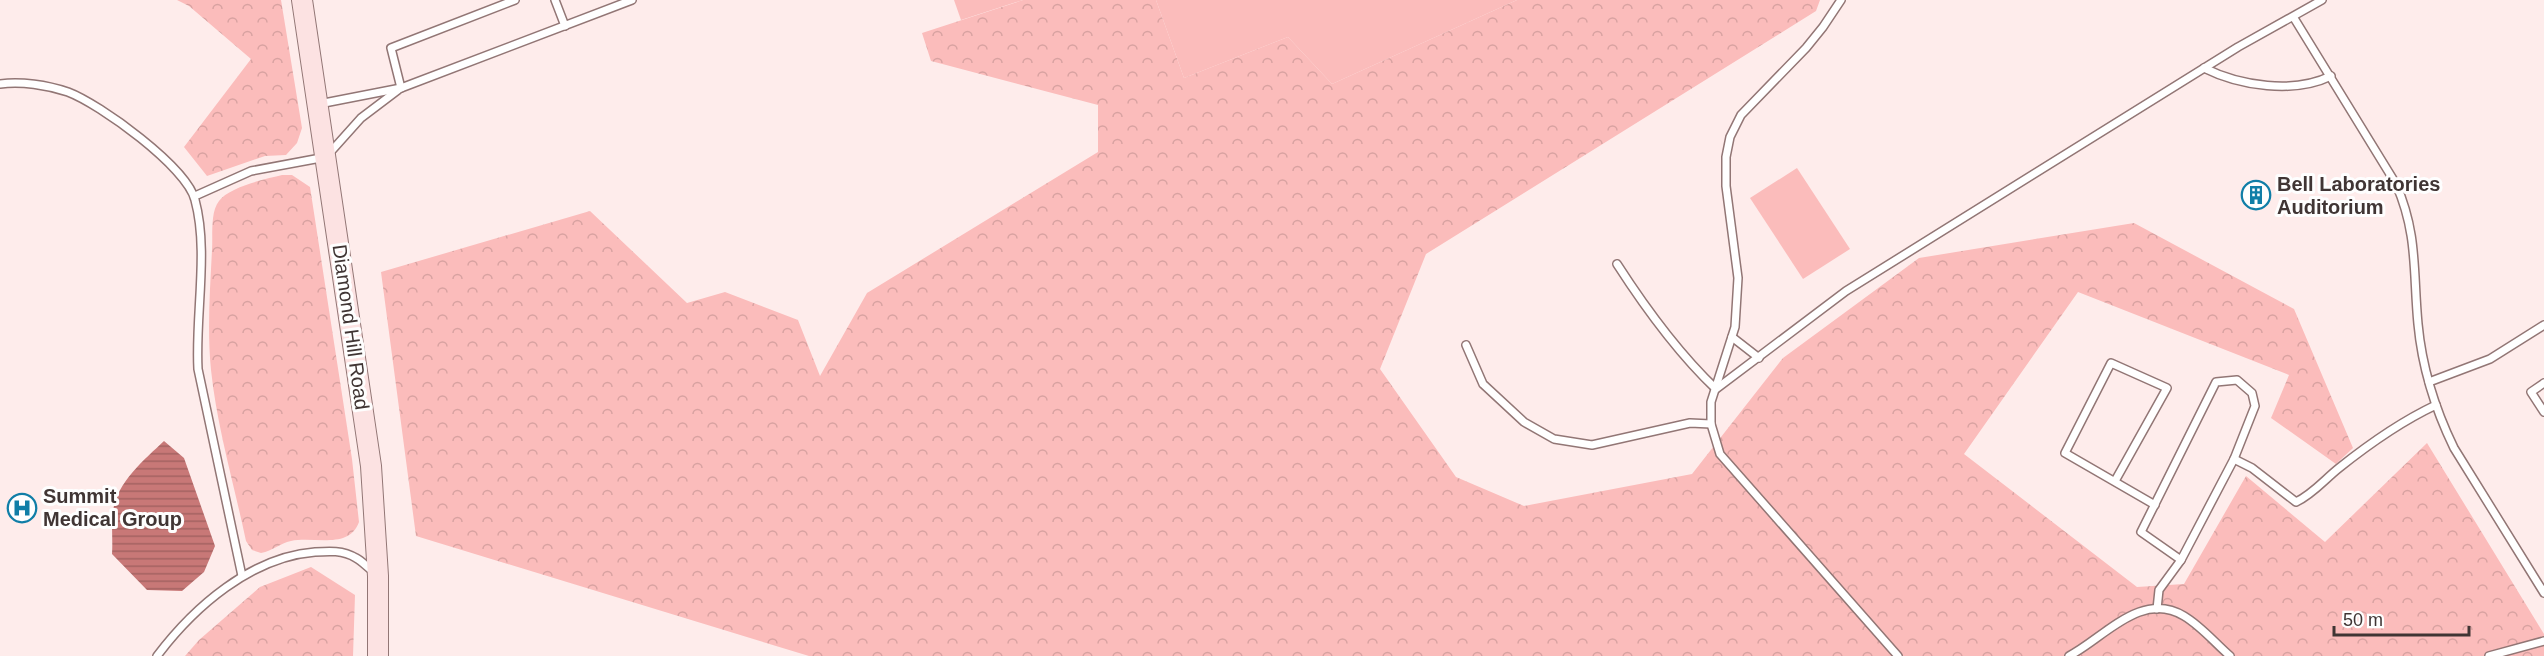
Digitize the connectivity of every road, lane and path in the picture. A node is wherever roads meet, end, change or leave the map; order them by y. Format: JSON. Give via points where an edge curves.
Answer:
{"nodes":[{"id":1,"x":302,"y":0,"type":"edge"},
{"id":2,"x":515,"y":0,"type":"edge"},
{"id":3,"x":555,"y":0,"type":"edge"},
{"id":4,"x":632,"y":0,"type":"edge"},
{"id":5,"x":1841,"y":0,"type":"edge"},
{"id":6,"x":2322,"y":0,"type":"edge"},
{"id":7,"x":611,"y":4,"type":"edge"},
{"id":8,"x":2294,"y":18,"type":"junction"},
{"id":9,"x":565,"y":26,"type":"junction"},
{"id":10,"x":2204,"y":68,"type":"junction"},
{"id":11,"x":2331,"y":76,"type":"junction"},
{"id":12,"x":0,"y":84,"type":"edge"},
{"id":13,"x":401,"y":88,"type":"junction"},
{"id":14,"x":318,"y":104,"type":"junction"},
{"id":15,"x":326,"y":157,"type":"junction"},
{"id":16,"x":195,"y":196,"type":"junction"},
{"id":17,"x":1617,"y":264,"type":"dead end"},
{"id":18,"x":2544,"y":325,"type":"edge"},
{"id":19,"x":1732,"y":337,"type":"junction"},
{"id":20,"x":1466,"y":345,"type":"dead end"},
{"id":21,"x":1759,"y":358,"type":"junction"},
{"id":22,"x":2429,"y":382,"type":"junction"},
{"id":23,"x":2544,"y":383,"type":"edge"},
{"id":24,"x":1716,"y":389,"type":"junction"},
{"id":25,"x":2436,"y":405,"type":"junction"},
{"id":26,"x":2544,"y":412,"type":"edge"},
{"id":27,"x":1711,"y":424,"type":"junction"},
{"id":28,"x":2234,"y":459,"type":"junction"},
{"id":29,"x":2115,"y":481,"type":"junction"},
{"id":30,"x":2155,"y":505,"type":"junction"},
{"id":31,"x":2181,"y":560,"type":"junction"},
{"id":32,"x":242,"y":576,"type":"junction"},
{"id":33,"x":378,"y":576,"type":"junction"},
{"id":34,"x":2544,"y":593,"type":"edge"},
{"id":35,"x":2157,"y":609,"type":"junction"},
{"id":36,"x":2544,"y":641,"type":"edge"},
{"id":37,"x":157,"y":656,"type":"edge"},
{"id":38,"x":378,"y":656,"type":"edge"},
{"id":39,"x":1898,"y":656,"type":"edge"},
{"id":40,"x":2069,"y":656,"type":"edge"},
{"id":41,"x":2230,"y":656,"type":"edge"},
{"id":42,"x":2489,"y":656,"type":"edge"}],
"edges":[{"from":1,"to":14,"type":"main road","name":"Diamond Hill Road"},
{"from":2,"to":13,"type":"lane","via":[[391,48]]},
{"from":3,"to":9,"type":"lane"},
{"from":4,"to":7,"type":"lane"},
{"from":5,"to":19,"type":"lane","via":[[1806,48],[1741,115],[1730,137],[1726,186],[1738,278]]},
{"from":6,"to":8,"type":"lane"},
{"from":7,"to":9,"type":"lane"},
{"from":8,"to":10,"type":"lane"},
{"from":8,"to":11,"type":"lane"},
{"from":9,"to":13,"type":"lane"},
{"from":10,"to":11,"type":"lane","via":[[2223,78],[2264,84],[2302,86]]},
{"from":10,"to":21,"type":"lane","via":[[1846,291]]},
{"from":11,"to":22,"type":"lane","via":[[2390,171],[2407,212],[2416,269],[2418,324]]},
{"from":12,"to":16,"type":"lane","via":[[36,84],[68,92],[101,109],[174,169]]},
{"from":13,"to":14,"type":"lane"},
{"from":13,"to":15,"type":"lane","via":[[361,118]]},
{"from":14,"to":15,"type":"main road","name":"Diamond Hill Road"},
{"from":15,"to":16,"type":"lane","via":[[251,171]]},
{"from":15,"to":33,"type":"main road","name":"Diamond Hill Road","via":[[370,466]]},
{"from":16,"to":32,"type":"lane","via":[[201,226],[198,369]]},
{"from":17,"to":24,"type":"lane","via":[[1653,318]]},
{"from":18,"to":22,"type":"lane","via":[[2490,358]]},
{"from":19,"to":21,"type":"lane"},
{"from":19,"to":24,"type":"lane"},
{"from":20,"to":27,"type":"lane","via":[[1483,384],[1524,422],[1554,439],[1592,445],[1689,423]]},
{"from":21,"to":24,"type":"lane"},
{"from":22,"to":25,"type":"lane"},
{"from":23,"to":26,"type":"lane","via":[[2531,392]]},
{"from":24,"to":27,"type":"lane","via":[[1711,402]]},
{"from":25,"to":28,"type":"lane","via":[[2415,415],[2296,502]]},
{"from":25,"to":34,"type":"lane","via":[[2454,448]]},
{"from":27,"to":39,"type":"lane","via":[[1720,454]]},
{"from":28,"to":30,"type":"lane","via":[[2255,406],[2252,393],[2237,380],[2216,382]]},
{"from":28,"to":31,"type":"lane"},
{"from":29,"to":29,"type":"lane","via":[[2065,453],[2111,363],[2167,388]]},
{"from":29,"to":30,"type":"lane"},
{"from":30,"to":31,"type":"lane","via":[[2141,532]]},
{"from":31,"to":35,"type":"lane","via":[[2159,590]]},
{"from":32,"to":33,"type":"lane","via":[[285,557],[333,551],[355,557]]},
{"from":32,"to":37,"type":"lane","via":[[200,610]]},
{"from":33,"to":38,"type":"main road","name":"Diamond Hill Road"},
{"from":35,"to":40,"type":"lane","via":[[2134,613]]},
{"from":35,"to":41,"type":"lane","via":[[2185,616]]},
{"from":36,"to":42,"type":"lane"}]}
